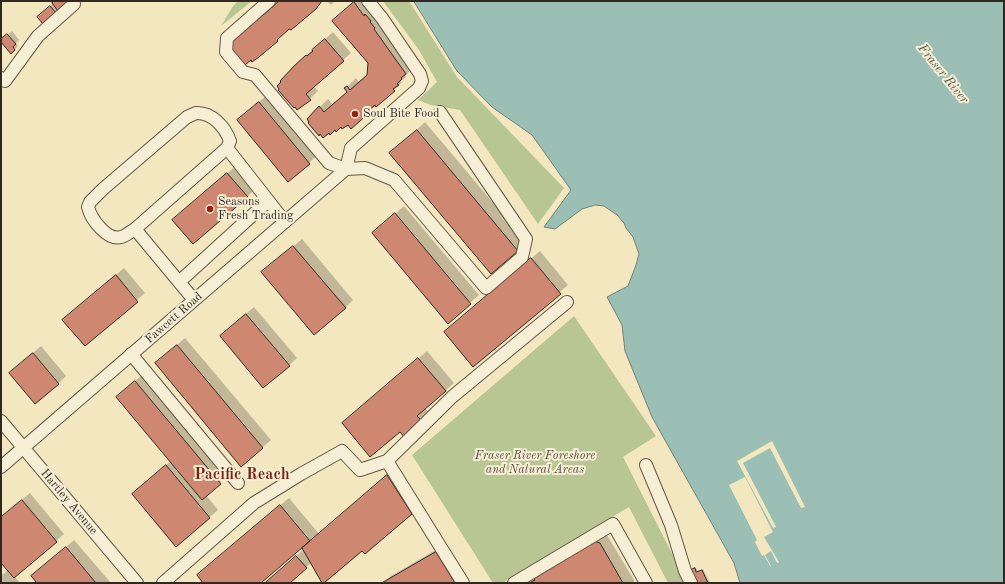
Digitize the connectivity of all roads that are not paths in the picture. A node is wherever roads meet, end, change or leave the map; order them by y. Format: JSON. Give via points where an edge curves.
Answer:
{"nodes":[{"id":1,"x":269,"y":1,"type":"edge"},
{"id":2,"x":368,"y":1,"type":"edge"},
{"id":3,"x":74,"y":4,"type":"dead end"},
{"id":4,"x":1,"y":78,"type":"edge"},
{"id":5,"x":440,"y":112,"type":"dead end"},
{"id":6,"x":227,"y":148,"type":"junction"},
{"id":7,"x":346,"y":168,"type":"junction"},
{"id":8,"x":268,"y":201,"type":"junction"},
{"id":9,"x":285,"y":222,"type":"junction"},
{"id":10,"x":135,"y":228,"type":"junction"},
{"id":11,"x":179,"y":282,"type":"junction"},
{"id":12,"x":194,"y":300,"type":"junction"},
{"id":13,"x":567,"y":302,"type":"dead end"},
{"id":14,"x":131,"y":354,"type":"junction"},
{"id":15,"x":1,"y":421,"type":"edge"},
{"id":16,"x":24,"y":448,"type":"junction"},
{"id":17,"x":387,"y":460,"type":"junction"},
{"id":18,"x":646,"y":465,"type":"dead end"},
{"id":19,"x":1,"y":467,"type":"edge"},
{"id":20,"x":238,"y":483,"type":"dead end"},
{"id":21,"x":137,"y":583,"type":"edge"},
{"id":22,"x":163,"y":583,"type":"edge"},
{"id":23,"x":463,"y":583,"type":"edge"},
{"id":24,"x":514,"y":583,"type":"edge"},
{"id":25,"x":646,"y":583,"type":"edge"},
{"id":26,"x":691,"y":583,"type":"edge"}],
"edges":[{"from":1,"to":7,"type":"street","via":[[227,38],[226,52],[243,72],[255,75],[328,163]]},
{"from":2,"to":7,"type":"street","via":[[420,74],[422,81],[419,88],[352,148]]},
{"from":3,"to":4,"type":"street","via":[[38,36],[5,81]]},
{"from":5,"to":7,"type":"street","via":[[526,239],[522,257],[486,288],[394,180],[365,168]]},
{"from":6,"to":8,"type":"street"},
{"from":6,"to":10,"type":"street"},
{"from":6,"to":10,"type":"street","via":[[230,141],[226,131],[209,115],[196,113],[187,117],[90,202],[90,215],[106,234],[116,238],[123,237]]},
{"from":7,"to":9,"type":"street","name":"Fawcett Road"},
{"from":8,"to":9,"type":"street"},
{"from":8,"to":11,"type":"street"},
{"from":9,"to":12,"type":"street","name":"Fawcett Road"},
{"from":10,"to":11,"type":"street"},
{"from":11,"to":12,"type":"street"},
{"from":12,"to":14,"type":"street","name":"Fawcett Road"},
{"from":13,"to":17,"type":"street","via":[[452,397]]},
{"from":14,"to":16,"type":"street","name":"Fawcett Road"},
{"from":14,"to":20,"type":"street"},
{"from":15,"to":16,"type":"street","name":"Hartley Avenue"},
{"from":16,"to":19,"type":"street","name":"Fawcett Road"},
{"from":16,"to":21,"type":"street","name":"Hartley Avenue"},
{"from":17,"to":22,"type":"street","via":[[360,470],[342,451],[254,503]]},
{"from":17,"to":23,"type":"street"},
{"from":18,"to":26,"type":"street"},
{"from":24,"to":25,"type":"street","via":[[612,524]]}]}
